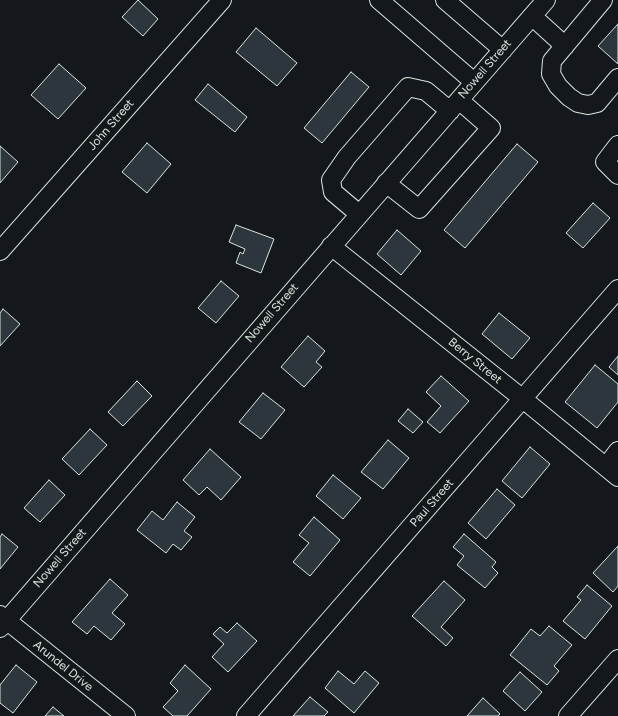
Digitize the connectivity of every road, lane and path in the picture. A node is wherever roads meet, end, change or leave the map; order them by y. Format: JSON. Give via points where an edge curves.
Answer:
{"nodes":[{"id":1,"x":222,"y":0,"type":"edge"},
{"id":2,"x":379,"y":0,"type":"edge"},
{"id":3,"x":445,"y":0,"type":"edge"},
{"id":4,"x":603,"y":0,"type":"edge"},
{"id":5,"x":536,"y":6,"type":"edge"},
{"id":6,"x":565,"y":46,"type":"junction"},
{"id":7,"x":503,"y":50,"type":"junction"},
{"id":8,"x":618,"y":78,"type":"edge"},
{"id":9,"x":474,"y":82,"type":"junction"},
{"id":10,"x":454,"y":105,"type":"junction"},
{"id":11,"x":618,"y":145,"type":"edge"},
{"id":12,"x":618,"y":175,"type":"edge"},
{"id":13,"x":386,"y":183,"type":"junction"},
{"id":14,"x":359,"y":214,"type":"junction"},
{"id":15,"x":331,"y":246,"type":"junction"},
{"id":16,"x":0,"y":251,"type":"edge"},
{"id":17,"x":618,"y":289,"type":"edge"},
{"id":18,"x":523,"y":399,"type":"junction"},
{"id":19,"x":618,"y":451,"type":"edge"},
{"id":20,"x":612,"y":472,"type":"edge"},
{"id":21,"x":2,"y":621,"type":"edge"},
{"id":22,"x":618,"y":659,"type":"edge"},
{"id":23,"x":126,"y":716,"type":"edge"},
{"id":24,"x":246,"y":716,"type":"edge"},
{"id":25,"x":568,"y":716,"type":"edge"}],
"edges":[{"from":1,"to":16,"type":"street","name":"John Street"},
{"from":2,"to":9,"type":"street"},
{"from":3,"to":7,"type":"street"},
{"from":4,"to":6,"type":"street"},
{"from":5,"to":6,"type":"street"},
{"from":5,"to":7,"type":"street","name":"Nowell Street"},
{"from":6,"to":8,"type":"street","via":[[552,61],[551,74],[558,86],[578,103],[597,103]]},
{"from":7,"to":9,"type":"street","name":"Nowell Street"},
{"from":9,"to":10,"type":"street","name":"Nowell Street"},
{"from":10,"to":13,"type":"street","name":"Nowell Street"},
{"from":10,"to":13,"type":"street","via":[[491,128],[419,209]]},
{"from":10,"to":14,"type":"street","via":[[426,91],[408,87],[347,157],[331,180],[333,192]]},
{"from":11,"to":12,"type":"street","via":[[605,162]]},
{"from":13,"to":14,"type":"street","name":"Nowell Street"},
{"from":14,"to":15,"type":"street","name":"Nowell Street"},
{"from":15,"to":18,"type":"street","name":"Berry Street"},
{"from":15,"to":21,"type":"street","name":"Nowell Street"},
{"from":17,"to":18,"type":"street","name":"Paul Street"},
{"from":18,"to":20,"type":"street","name":"Berry Street"},
{"from":18,"to":24,"type":"street","name":"Paul Street"},
{"from":19,"to":20,"type":"street"},
{"from":21,"to":23,"type":"street","name":"Arundel Drive"},
{"from":22,"to":25,"type":"street"}]}
